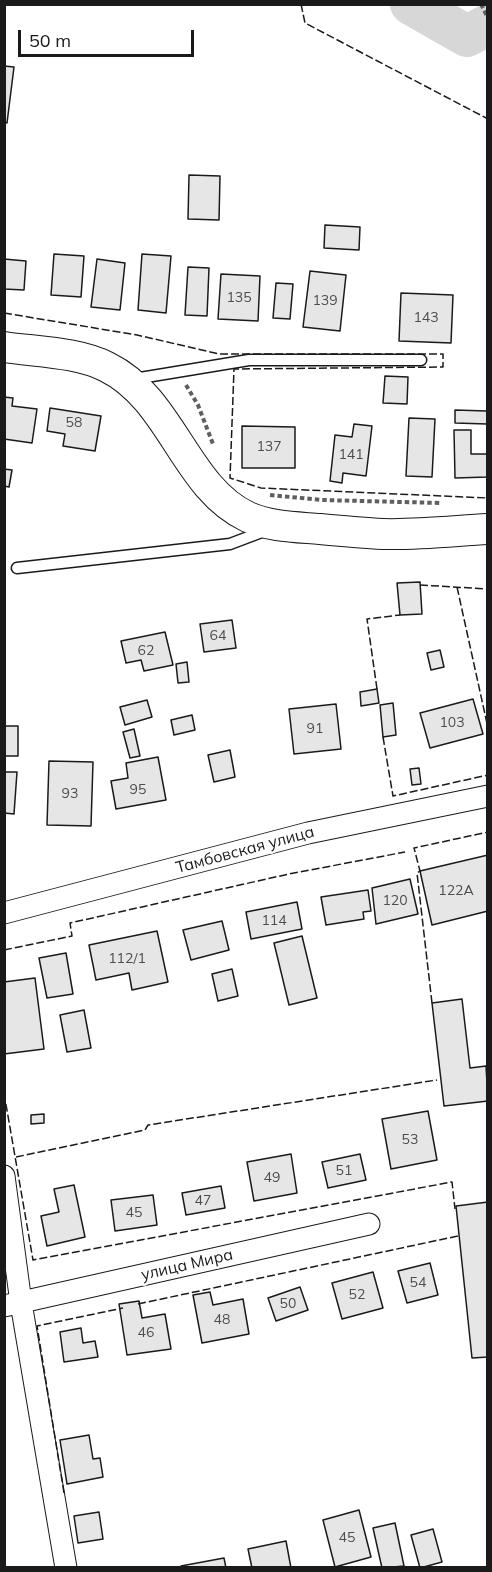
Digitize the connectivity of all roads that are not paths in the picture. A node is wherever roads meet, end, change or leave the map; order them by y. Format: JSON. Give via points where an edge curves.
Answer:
{"nodes":[{"id":1,"x":4,"y":347,"type":"edge"},
{"id":2,"x":421,"y":360,"type":"dead end"},
{"id":3,"x":128,"y":380,"type":"junction"},
{"id":4,"x":279,"y":526,"type":"junction"},
{"id":5,"x":488,"y":529,"type":"edge"},
{"id":6,"x":17,"y":568,"type":"dead end"},
{"id":7,"x":488,"y":796,"type":"edge"},
{"id":8,"x":4,"y":913,"type":"edge"},
{"id":9,"x":4,"y":1176,"type":"edge"},
{"id":10,"x":369,"y":1224,"type":"dead end"},
{"id":11,"x":13,"y":1304,"type":"edge"},
{"id":12,"x":66,"y":1568,"type":"edge"}],
"edges":[{"from":1,"to":3,"type":"street","via":[[84,360],[105,366]]},
{"from":2,"to":3,"type":"lane","via":[[249,360]]},
{"from":3,"to":4,"type":"street","via":[[158,410],[203,479],[248,517]]},
{"from":4,"to":5,"type":"street","via":[[384,534]]},
{"from":4,"to":6,"type":"lane","via":[[230,544]]},
{"from":7,"to":8,"type":"street","name":"Тамбовская улица","via":[[308,833]]},
{"from":9,"to":11,"type":"street"},
{"from":10,"to":11,"type":"street","name":"улица Мира"},
{"from":11,"to":12,"type":"street"}]}
